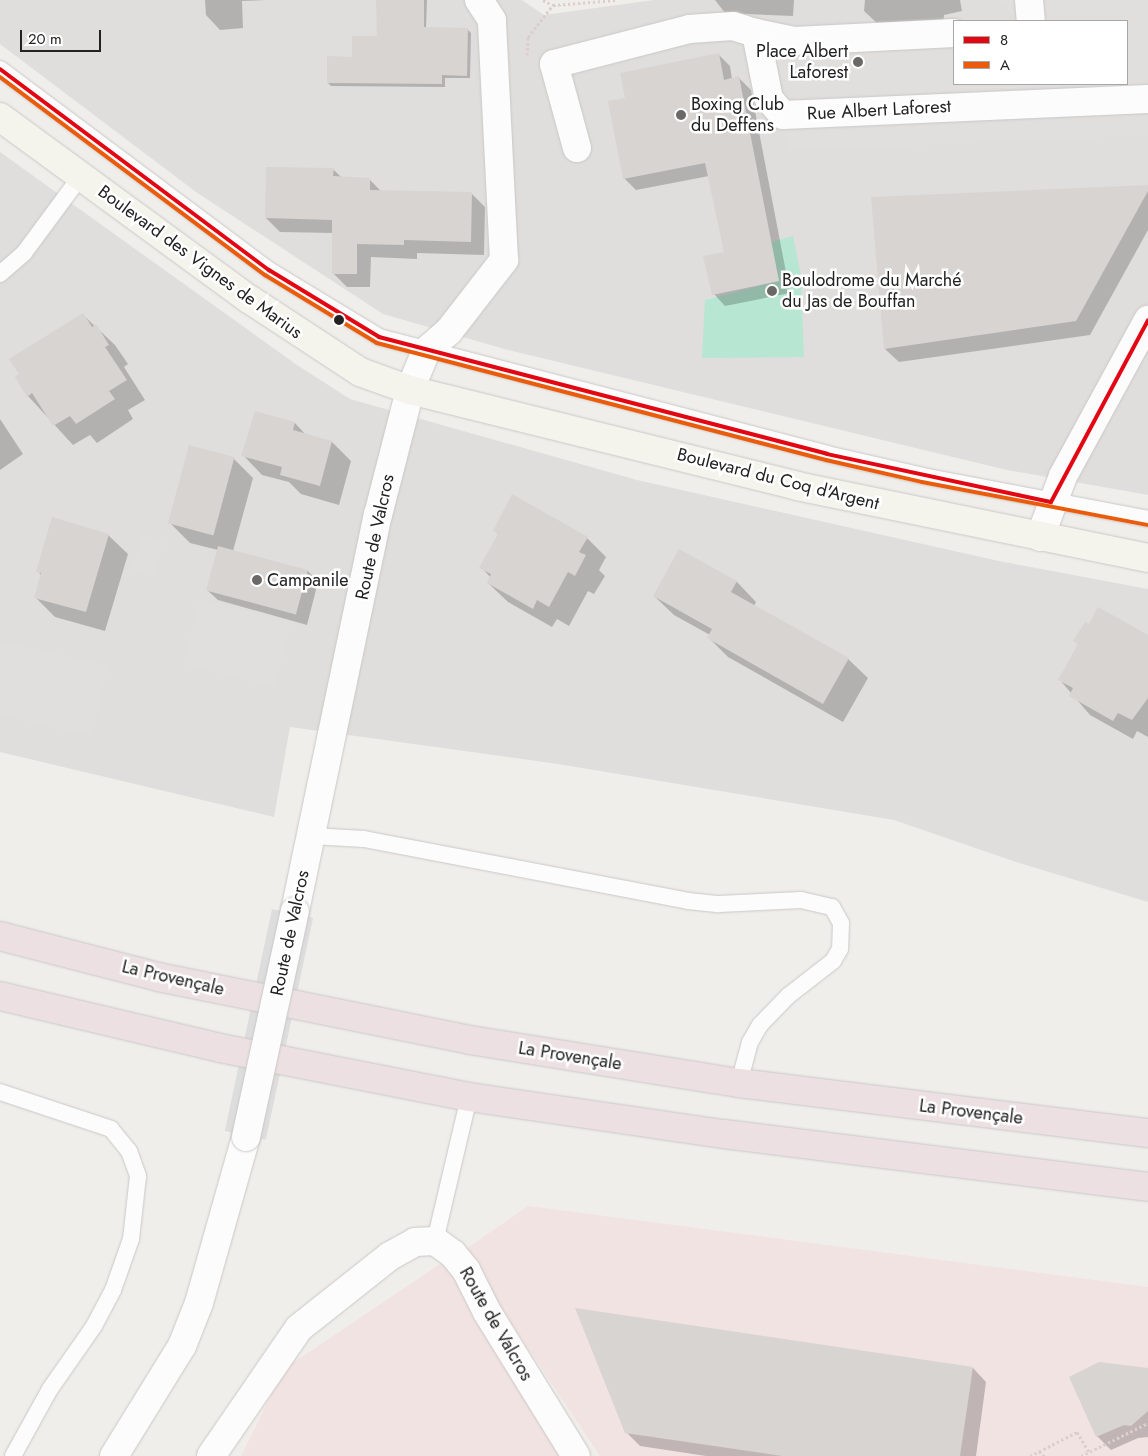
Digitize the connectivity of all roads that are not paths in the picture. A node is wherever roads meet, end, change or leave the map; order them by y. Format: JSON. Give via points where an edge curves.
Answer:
{"nodes":[{"id":1,"x":479,"y":0,"type":"edge"},
{"id":2,"x":1029,"y":0,"type":"edge"},
{"id":3,"x":1031,"y":20,"type":"edge"},
{"id":4,"x":756,"y":33,"type":"junction"},
{"id":5,"x":953,"y":33,"type":"edge"},
{"id":6,"x":0,"y":69,"type":"edge"},
{"id":7,"x":1033,"y":93,"type":"edge"},
{"id":8,"x":1148,"y":99,"type":"edge"},
{"id":9,"x":0,"y":117,"type":"edge"},
{"id":10,"x":577,"y":148,"type":"dead end"},
{"id":11,"x":81,"y":176,"type":"junction"},
{"id":12,"x":0,"y":274,"type":"edge"},
{"id":13,"x":1148,"y":320,"type":"edge"},
{"id":14,"x":426,"y":351,"type":"junction"},
{"id":15,"x":410,"y":390,"type":"junction"},
{"id":16,"x":1051,"y":502,"type":"junction"},
{"id":17,"x":1148,"y":519,"type":"edge"},
{"id":18,"x":1040,"y":536,"type":"junction"},
{"id":19,"x":1148,"y":558,"type":"edge"},
{"id":20,"x":311,"y":836,"type":"junction"},
{"id":21,"x":0,"y":936,"type":"edge"},
{"id":22,"x":0,"y":996,"type":"edge"},
{"id":23,"x":739,"y":1083,"type":"junction"},
{"id":24,"x":0,"y":1092,"type":"edge"},
{"id":25,"x":469,"y":1097,"type":"junction"},
{"id":26,"x":859,"y":1099,"type":"junction"},
{"id":27,"x":1148,"y":1123,"type":"edge"},
{"id":28,"x":1148,"y":1133,"type":"edge"},
{"id":29,"x":1148,"y":1187,"type":"edge"},
{"id":30,"x":436,"y":1241,"type":"junction"},
{"id":31,"x":13,"y":1456,"type":"edge"},
{"id":32,"x":114,"y":1456,"type":"edge"},
{"id":33,"x":211,"y":1456,"type":"edge"},
{"id":34,"x":576,"y":1456,"type":"edge"}],
"edges":[{"from":1,"to":14,"type":"street","via":[[492,20],[504,260],[449,331]]},
{"from":2,"to":3,"type":"street"},
{"from":4,"to":5,"type":"street","via":[[794,41]]},
{"from":4,"to":7,"type":"street","name":"Rue Albert Laforest","via":[[769,100],[783,115]]},
{"from":4,"to":10,"type":"street","via":[[733,26],[689,29],[554,64]]},
{"from":6,"to":14,"type":"lane","name":"Boulevard des Vignes de Marius","via":[[269,270],[379,337]]},
{"from":7,"to":8,"type":"street","name":"Rue Albert Laforest"},
{"from":9,"to":11,"type":"street","name":"Boulevard des Vignes de Marius"},
{"from":11,"to":12,"type":"lane","via":[[24,254]]},
{"from":11,"to":15,"type":"street","name":"Boulevard des Vignes de Marius","via":[[249,299],[341,361]]},
{"from":13,"to":16,"type":"street"},
{"from":14,"to":15,"type":"street","name":"Route de Valcros"},
{"from":14,"to":16,"type":"lane","name":"Boulevard du Coq d'Argent","via":[[827,454]]},
{"from":15,"to":18,"type":"street","name":"Boulevard du Coq d'Argent","via":[[797,486]]},
{"from":15,"to":20,"type":"street","name":"Route de Valcros","via":[[378,515]]},
{"from":16,"to":17,"type":"lane","name":"Boulevard du Coq d'Argent"},
{"from":16,"to":18,"type":"street"},
{"from":18,"to":19,"type":"street","name":"Boulevard du Coq d'Argent"},
{"from":20,"to":23,"type":"lane","via":[[364,838],[688,901],[801,900],[832,907],[841,923],[840,949],[833,961],[788,996],[760,1024],[750,1042]]},
{"from":20,"to":32,"type":"street","name":"Route de Valcros","bridge":true,"via":[[246,1137],[199,1303],[182,1346]]},
{"from":21,"to":23,"type":"highway","name":"La Provençale","via":[[158,977],[451,1036]]},
{"from":22,"to":25,"type":"highway","via":[[220,1048]]},
{"from":23,"to":26,"type":"highway","name":"La Provençale"},
{"from":24,"to":31,"type":"lane","via":[[111,1129],[129,1151],[138,1176],[131,1240],[113,1290],[94,1326],[50,1389]]},
{"from":25,"to":29,"type":"highway","via":[[724,1134]]},
{"from":25,"to":30,"type":"lane"},
{"from":26,"to":27,"type":"highway"},
{"from":26,"to":28,"type":"highway","name":"La Provençale"},
{"from":30,"to":33,"type":"street","via":[[415,1242],[390,1256],[299,1328]]},
{"from":30,"to":34,"type":"street","name":"Route de Valcros","via":[[466,1270],[487,1312]]}]}
